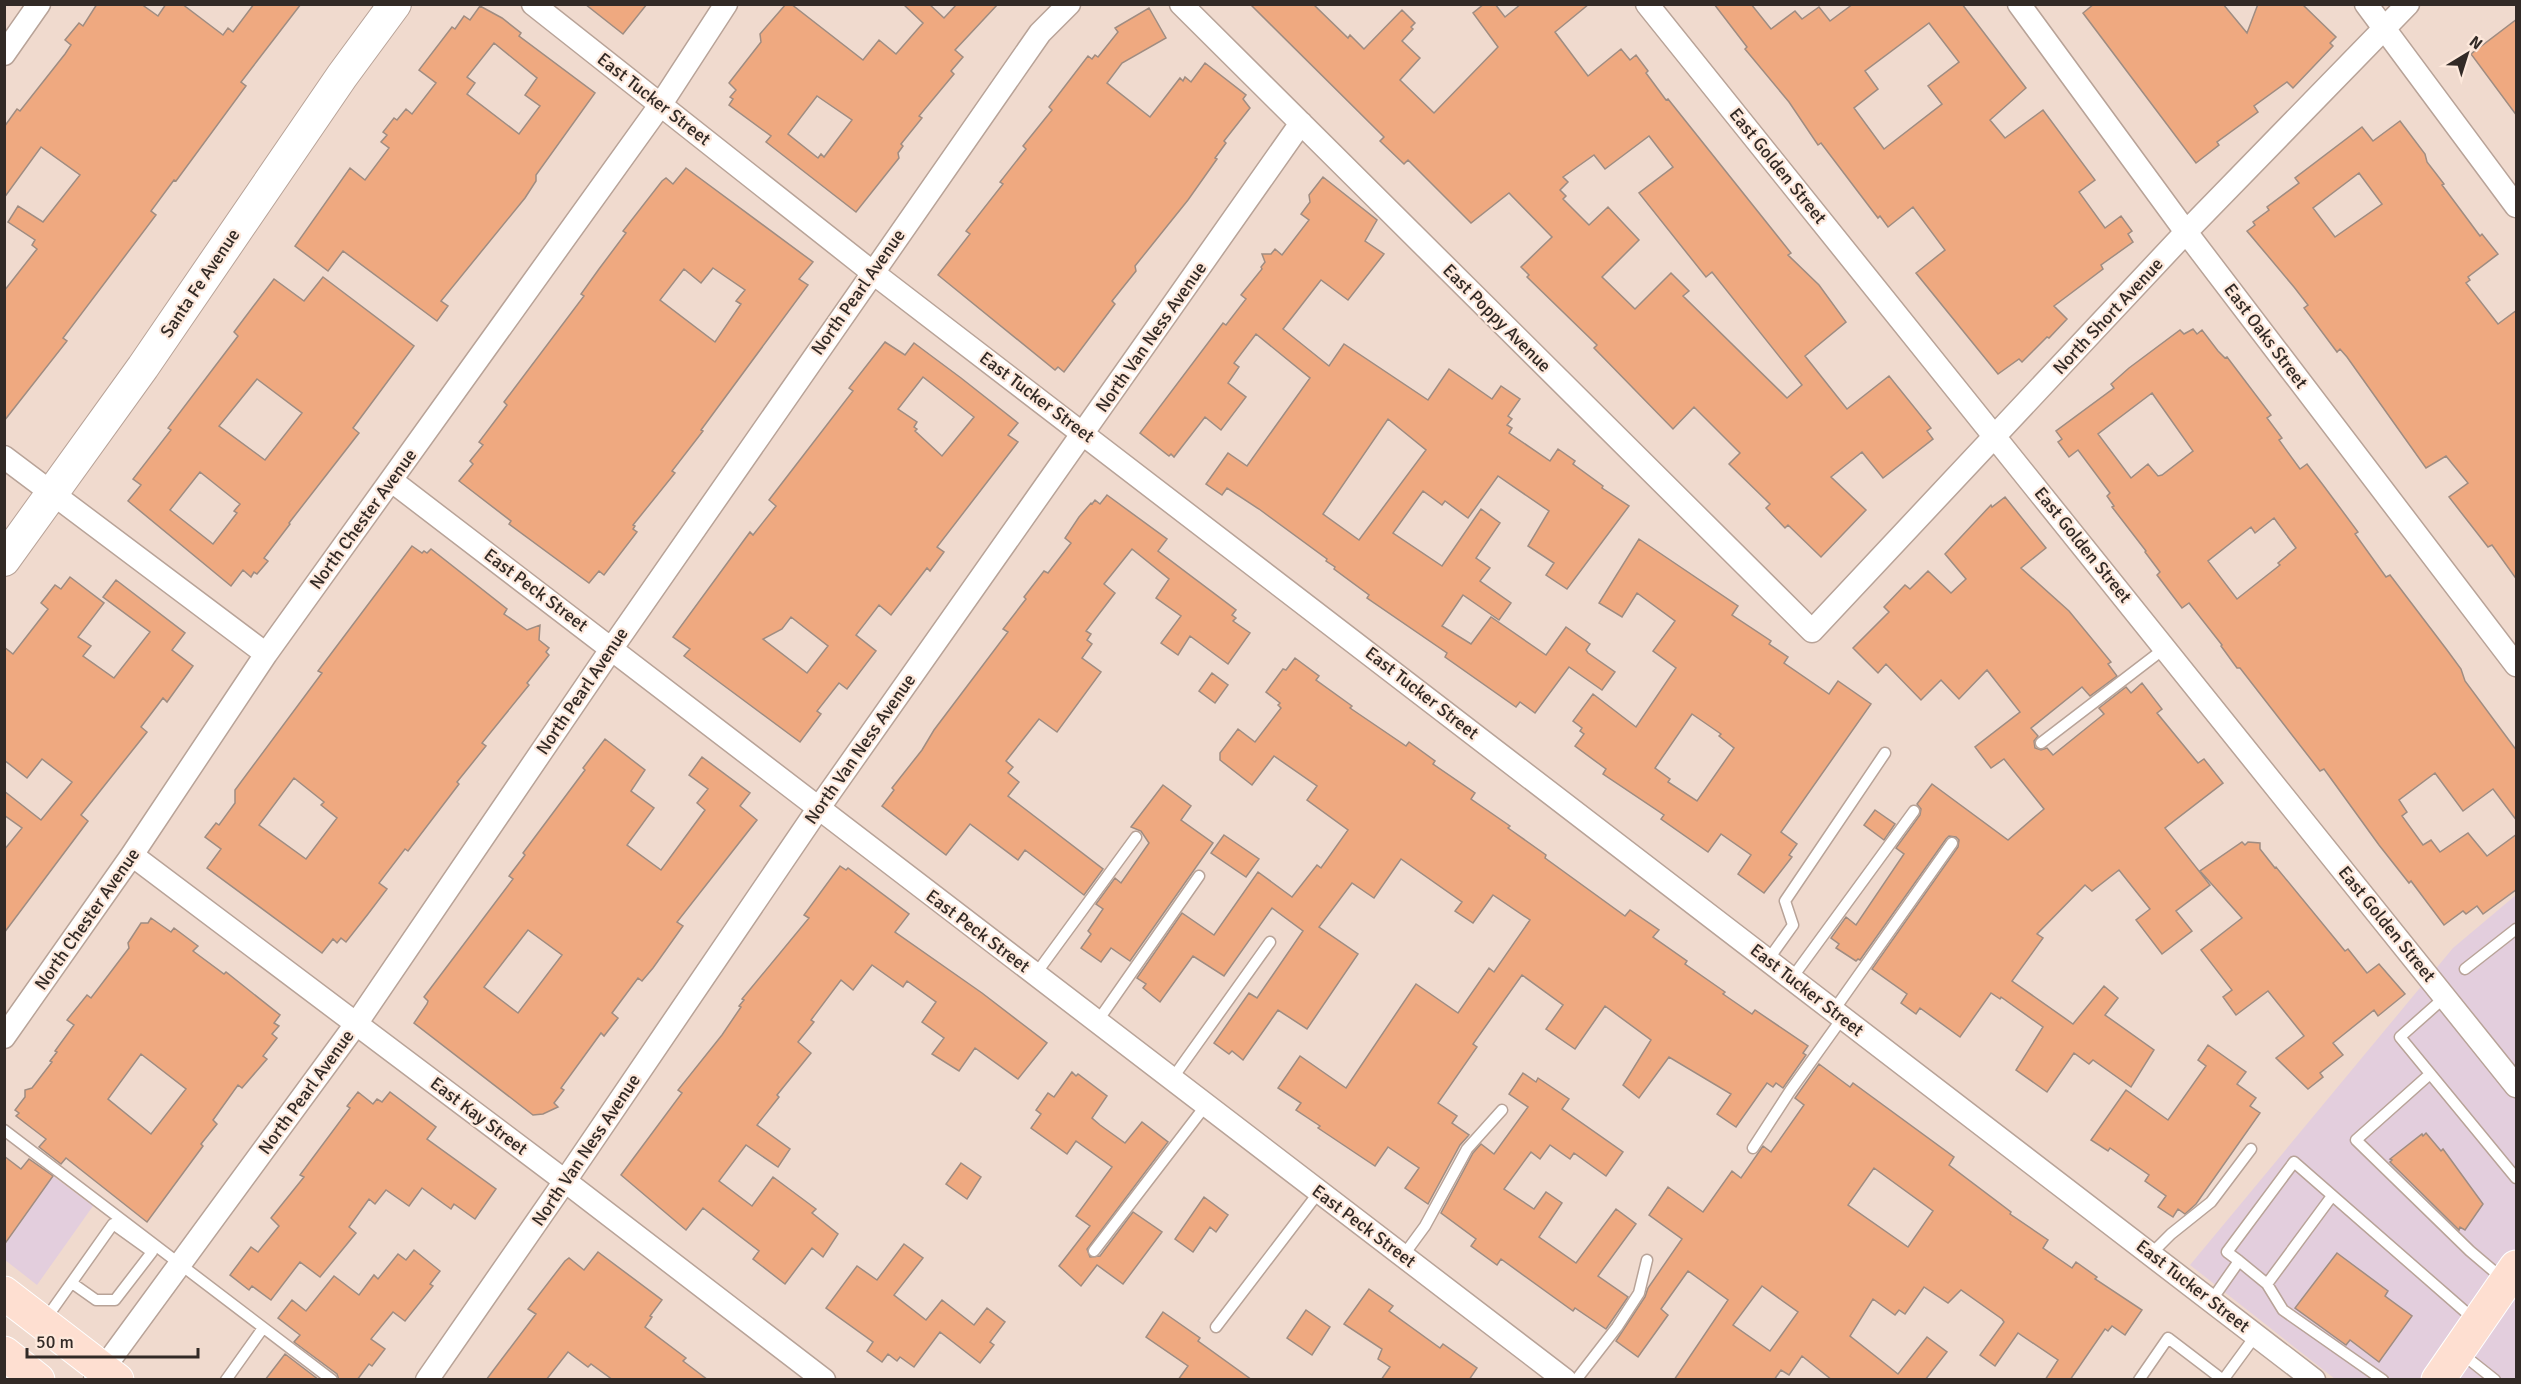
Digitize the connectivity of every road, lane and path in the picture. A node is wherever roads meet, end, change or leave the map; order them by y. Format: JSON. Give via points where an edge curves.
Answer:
{"nodes":[{"id":1,"x":39,"y":4,"type":"edge"},
{"id":2,"x":395,"y":4,"type":"edge"},
{"id":3,"x":533,"y":4,"type":"edge"},
{"id":4,"x":726,"y":4,"type":"edge"},
{"id":5,"x":1069,"y":4,"type":"edge"},
{"id":6,"x":1181,"y":4,"type":"edge"},
{"id":7,"x":1647,"y":4,"type":"edge"},
{"id":8,"x":2019,"y":4,"type":"edge"},
{"id":9,"x":2366,"y":4,"type":"edge"},
{"id":10,"x":2408,"y":4,"type":"edge"},
{"id":11,"x":2384,"y":28,"type":"junction"},
{"id":12,"x":4,"y":54,"type":"edge"},
{"id":13,"x":661,"y":104,"type":"junction"},
{"id":14,"x":1301,"y":123,"type":"junction"},
{"id":15,"x":2517,"y":206,"type":"edge"},
{"id":16,"x":2186,"y":232,"type":"junction"},
{"id":17,"x":872,"y":272,"type":"junction"},
{"id":18,"x":1084,"y":433,"type":"junction"},
{"id":19,"x":1996,"y":437,"type":"junction"},
{"id":20,"x":4,"y":457,"type":"edge"},
{"id":21,"x":392,"y":481,"type":"junction"},
{"id":22,"x":53,"y":495,"type":"junction"},
{"id":23,"x":4,"y":560,"type":"edge"},
{"id":24,"x":1812,"y":631,"type":"joint"},
{"id":25,"x":612,"y":648,"type":"junction"},
{"id":26,"x":2165,"y":648,"type":"junction"},
{"id":27,"x":266,"y":654,"type":"junction"},
{"id":28,"x":2517,"y":665,"type":"edge"},
{"id":29,"x":2041,"y":743,"type":"dead end"},
{"id":30,"x":1885,"y":753,"type":"dead end"},
{"id":31,"x":818,"y":808,"type":"junction"},
{"id":32,"x":1914,"y":811,"type":"dead end"},
{"id":33,"x":1136,"y":837,"type":"dead end"},
{"id":34,"x":1952,"y":843,"type":"dead end"},
{"id":35,"x":132,"y":855,"type":"junction"},
{"id":36,"x":1199,"y":876,"type":"dead end"},
{"id":37,"x":2517,"y":929,"type":"edge"},
{"id":38,"x":1270,"y":942,"type":"dead end"},
{"id":39,"x":1768,"y":960,"type":"junction"},
{"id":40,"x":2464,"y":969,"type":"dead end"},
{"id":41,"x":1035,"y":975,"type":"junction"},
{"id":42,"x":1792,"y":978,"type":"junction"},
{"id":43,"x":2445,"y":997,"type":"junction"},
{"id":44,"x":1838,"y":1014,"type":"junction"},
{"id":45,"x":1097,"y":1022,"type":"junction"},
{"id":46,"x":356,"y":1024,"type":"junction"},
{"id":47,"x":4,"y":1037,"type":"edge"},
{"id":48,"x":2430,"y":1074,"type":"junction"},
{"id":49,"x":1172,"y":1079,"type":"junction"},
{"id":50,"x":2517,"y":1086,"type":"edge"},
{"id":51,"x":1206,"y":1105,"type":"junction"},
{"id":52,"x":1502,"y":1110,"type":"dead end"},
{"id":53,"x":4,"y":1130,"type":"edge"},
{"id":54,"x":1753,"y":1148,"type":"dead end"},
{"id":55,"x":2251,"y":1149,"type":"dead end"},
{"id":56,"x":2517,"y":1178,"type":"edge"},
{"id":57,"x":566,"y":1180,"type":"junction"},
{"id":58,"x":1319,"y":1192,"type":"junction"},
{"id":59,"x":2332,"y":1196,"type":"junction"},
{"id":60,"x":1094,"y":1251,"type":"dead end"},
{"id":61,"x":2151,"y":1254,"type":"junction"},
{"id":62,"x":1403,"y":1256,"type":"junction"},
{"id":63,"x":1647,"y":1260,"type":"dead end"},
{"id":64,"x":2239,"y":1261,"type":"junction"},
{"id":65,"x":182,"y":1263,"type":"junction"},
{"id":66,"x":2511,"y":1274,"type":"edge"},
{"id":67,"x":72,"y":1283,"type":"junction"},
{"id":68,"x":2267,"y":1284,"type":"junction"},
{"id":69,"x":4,"y":1293,"type":"edge"},
{"id":70,"x":2211,"y":1300,"type":"junction"},
{"id":71,"x":44,"y":1323,"type":"junction"},
{"id":72,"x":2478,"y":1323,"type":"junction"},
{"id":73,"x":1216,"y":1327,"type":"dead end"},
{"id":74,"x":263,"y":1328,"type":"junction"},
{"id":75,"x":2256,"y":1335,"type":"junction"},
{"id":76,"x":2458,"y":1351,"type":"junction"},
{"id":77,"x":4,"y":1353,"type":"edge"},
{"id":78,"x":105,"y":1376,"type":"edge"},
{"id":79,"x":38,"y":1380,"type":"edge"},
{"id":80,"x":226,"y":1380,"type":"edge"},
{"id":81,"x":332,"y":1380,"type":"edge"},
{"id":82,"x":427,"y":1380,"type":"edge"},
{"id":83,"x":824,"y":1380,"type":"edge"},
{"id":84,"x":1565,"y":1380,"type":"edge"},
{"id":85,"x":1576,"y":1380,"type":"edge"},
{"id":86,"x":2139,"y":1380,"type":"edge"},
{"id":87,"x":2223,"y":1380,"type":"edge"},
{"id":88,"x":2314,"y":1380,"type":"edge"},
{"id":89,"x":2384,"y":1380,"type":"edge"},
{"id":90,"x":2438,"y":1380,"type":"edge"},
{"id":91,"x":2495,"y":1380,"type":"edge"}],
"edges":[{"from":1,"to":12,"type":"street"},
{"from":2,"to":22,"type":"main road","name":"Santa Fe Avenue"},
{"from":3,"to":13,"type":"street","name":"East Tucker Street"},
{"from":4,"to":13,"type":"street","name":"North Chester Avenue"},
{"from":5,"to":17,"type":"street","name":"North Pearl Avenue","via":[[1040,33]]},
{"from":6,"to":14,"type":"street","name":"East Poppy Avenue"},
{"from":7,"to":19,"type":"street","name":"East Golden Street"},
{"from":8,"to":16,"type":"street","name":"East Oaks Street"},
{"from":9,"to":11,"type":"street"},
{"from":10,"to":11,"type":"street","name":"North Short Avenue"},
{"from":11,"to":15,"type":"street"},
{"from":11,"to":16,"type":"street","name":"North Short Avenue"},
{"from":13,"to":17,"type":"street","name":"East Tucker Street"},
{"from":13,"to":21,"type":"street","name":"North Chester Avenue"},
{"from":14,"to":18,"type":"street","name":"North Van Ness Avenue"},
{"from":14,"to":24,"type":"street","name":"East Poppy Avenue"},
{"from":16,"to":19,"type":"street","name":"North Short Avenue"},
{"from":16,"to":28,"type":"street","name":"East Oaks Street"},
{"from":17,"to":18,"type":"street","name":"East Tucker Street"},
{"from":17,"to":25,"type":"street","name":"North Pearl Avenue"},
{"from":18,"to":31,"type":"street","name":"North Van Ness Avenue"},
{"from":18,"to":39,"type":"street","name":"East Tucker Street"},
{"from":19,"to":24,"type":"street","name":"North Short Avenue"},
{"from":19,"to":26,"type":"street","name":"East Golden Street"},
{"from":20,"to":22,"type":"street"},
{"from":21,"to":25,"type":"street","name":"East Peck Street"},
{"from":21,"to":27,"type":"street","name":"North Chester Avenue"},
{"from":22,"to":23,"type":"main road","name":"Santa Fe Avenue"},
{"from":22,"to":27,"type":"street"},
{"from":25,"to":31,"type":"street","name":"East Peck Street"},
{"from":25,"to":46,"type":"street","name":"North Pearl Avenue"},
{"from":26,"to":29,"type":"lane"},
{"from":26,"to":43,"type":"street","name":"East Golden Street"},
{"from":27,"to":35,"type":"street","name":"North Chester Avenue"},
{"from":30,"to":39,"type":"lane","via":[[1785,901],[1793,925]]},
{"from":31,"to":41,"type":"street","name":"East Peck Street"},
{"from":31,"to":57,"type":"street","name":"North Van Ness Avenue"},
{"from":32,"to":42,"type":"lane"},
{"from":33,"to":41,"type":"lane"},
{"from":34,"to":44,"type":"lane"},
{"from":35,"to":46,"type":"street","name":"East Kay Street"},
{"from":35,"to":47,"type":"street","name":"North Chester Avenue"},
{"from":36,"to":45,"type":"lane"},
{"from":37,"to":40,"type":"lane"},
{"from":38,"to":49,"type":"lane"},
{"from":39,"to":42,"type":"street","name":"East Tucker Street"},
{"from":41,"to":45,"type":"street","name":"East Peck Street"},
{"from":42,"to":44,"type":"street","name":"East Tucker Street"},
{"from":43,"to":48,"type":"lane","via":[[2400,1037]]},
{"from":43,"to":50,"type":"street","name":"East Golden Street"},
{"from":44,"to":54,"type":"lane"},
{"from":44,"to":61,"type":"street","name":"East Tucker Street"},
{"from":45,"to":49,"type":"street","name":"East Peck Street"},
{"from":46,"to":57,"type":"street","name":"East Kay Street"},
{"from":46,"to":65,"type":"street","name":"North Pearl Avenue"},
{"from":48,"to":56,"type":"lane"},
{"from":48,"to":66,"type":"lane","via":[[2356,1140],[2470,1251]]},
{"from":49,"to":51,"type":"street","name":"East Peck Street"},
{"from":51,"to":58,"type":"street","name":"East Peck Street"},
{"from":51,"to":60,"type":"lane"},
{"from":52,"to":62,"type":"lane","via":[[1467,1149],[1425,1226]]},
{"from":53,"to":65,"type":"lane"},
{"from":55,"to":61,"type":"lane","via":[[2211,1202]]},
{"from":57,"to":82,"type":"street","name":"North Van Ness Avenue"},
{"from":57,"to":83,"type":"street","name":"East Kay Street"},
{"from":58,"to":62,"type":"street","name":"East Peck Street"},
{"from":58,"to":73,"type":"lane"},
{"from":59,"to":64,"type":"lane","via":[[2294,1162],[2227,1252]]},
{"from":59,"to":68,"type":"lane"},
{"from":59,"to":72,"type":"lane"},
{"from":61,"to":70,"type":"street","name":"East Tucker Street"},
{"from":62,"to":84,"type":"street","name":"East Peck Street"},
{"from":63,"to":85,"type":"lane","via":[[1639,1293]]},
{"from":64,"to":68,"type":"lane"},
{"from":64,"to":70,"type":"lane"},
{"from":65,"to":74,"type":"lane"},
{"from":65,"to":78,"type":"street","name":"North Pearl Avenue"},
{"from":66,"to":72,"type":"main road"},
{"from":67,"to":67,"type":"lane","via":[[113,1224],[152,1252],[115,1300],[96,1300]]},
{"from":67,"to":71,"type":"lane"},
{"from":68,"to":89,"type":"lane","via":[[2283,1310]]},
{"from":69,"to":71,"type":"main road"},
{"from":70,"to":75,"type":"street","name":"East Tucker Street"},
{"from":71,"to":78,"type":"main road"},
{"from":72,"to":76,"type":"main road"},
{"from":74,"to":80,"type":"lane"},
{"from":74,"to":81,"type":"lane"},
{"from":75,"to":87,"type":"lane"},
{"from":75,"to":88,"type":"street","name":"East Tucker Street"},
{"from":76,"to":90,"type":"main road"},
{"from":76,"to":91,"type":"lane"},
{"from":77,"to":79,"type":"main road"},
{"from":86,"to":87,"type":"lane","via":[[2168,1338]]}]}
